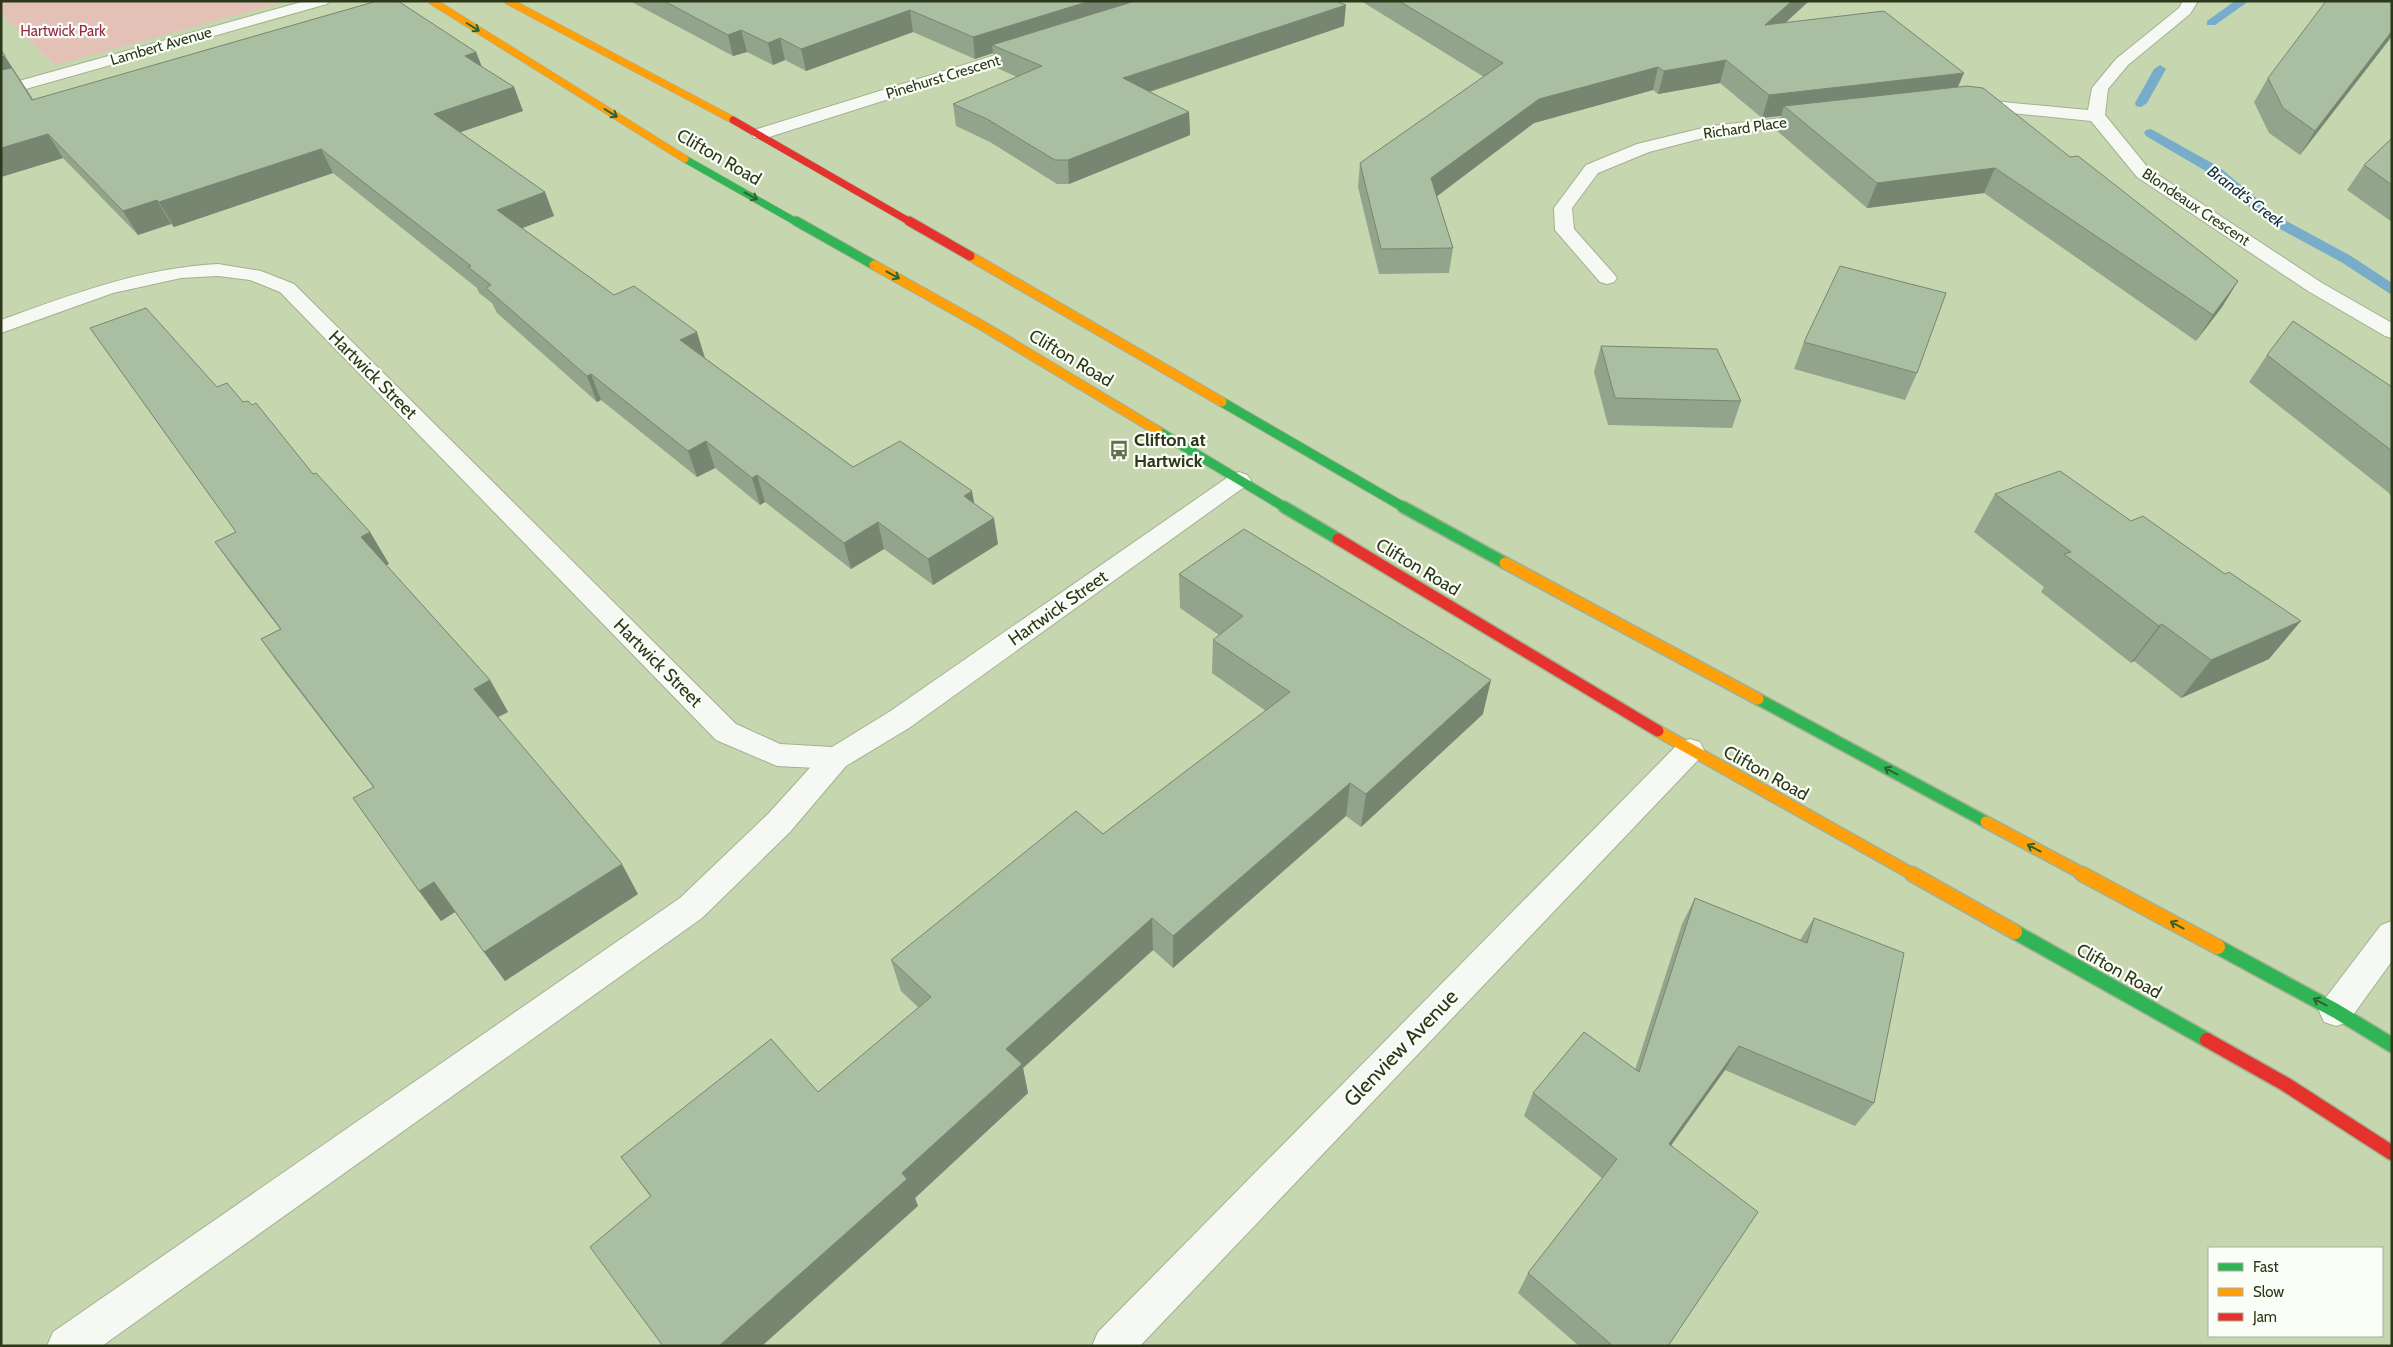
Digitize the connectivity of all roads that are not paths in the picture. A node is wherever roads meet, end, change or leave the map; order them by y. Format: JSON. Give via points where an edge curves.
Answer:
{"nodes":[{"id":1,"x":322,"y":1,"type":"edge"},
{"id":2,"x":432,"y":1,"type":"edge"},
{"id":3,"x":508,"y":1,"type":"edge"},
{"id":4,"x":2192,"y":1,"type":"edge"},
{"id":5,"x":1042,"y":46,"type":"edge"},
{"id":6,"x":1,"y":91,"type":"edge"},
{"id":7,"x":1957,"y":103,"type":"edge"},
{"id":8,"x":1839,"y":116,"type":"edge"},
{"id":9,"x":2096,"y":116,"type":"junction"},
{"id":10,"x":760,"y":134,"type":"junction"},
{"id":11,"x":1607,"y":278,"type":"dead end"},
{"id":12,"x":1,"y":327,"type":"edge"},
{"id":13,"x":2392,"y":332,"type":"edge"},
{"id":14,"x":1239,"y":480,"type":"junction"},
{"id":15,"x":1690,"y":750,"type":"junction"},
{"id":16,"x":836,"y":758,"type":"junction"},
{"id":17,"x":2392,"y":935,"type":"edge"},
{"id":18,"x":2336,"y":1011,"type":"junction"},
{"id":19,"x":2392,"y":1045,"type":"edge"},
{"id":20,"x":2392,"y":1153,"type":"edge"},
{"id":21,"x":67,"y":1346,"type":"edge"},
{"id":22,"x":1112,"y":1346,"type":"edge"}],
"edges":[{"from":1,"to":6,"type":"street","name":"Lambert Avenue"},
{"from":2,"to":14,"type":"main road","name":"Clifton Road","one_way":true,"via":[[685,159],[983,326]]},
{"from":3,"to":10,"type":"main road"},
{"from":4,"to":9,"type":"street","via":[[2185,11],[2122,62],[2100,88]]},
{"from":5,"to":10,"type":"street","name":"Pinehurst Crescent"},
{"from":7,"to":9,"type":"street"},
{"from":8,"to":11,"type":"street","name":"Richard Place","via":[[1711,131],[1643,148],[1592,169],[1563,208],[1565,230]]},
{"from":9,"to":13,"type":"street","name":"Blondeaux Crescent","via":[[2143,173],[2315,287]]},
{"from":18,"to":10,"type":"main road","one_way":true,"via":[[1435,525]]},
{"from":12,"to":16,"type":"street","name":"Hartwick Street","via":[[117,286],[162,276],[216,269],[243,271],[270,279],[287,288],[726,732],[777,756]]},
{"from":14,"to":15,"type":"main road","name":"Clifton Road"},
{"from":14,"to":16,"type":"street","name":"Hartwick Street","via":[[899,720]]},
{"from":15,"to":20,"type":"main road","name":"Clifton Road","via":[[2285,1084]]},
{"from":15,"to":22,"type":"street","name":"Glenview Avenue"},
{"from":16,"to":21,"type":"street","via":[[779,823],[691,908]]},
{"from":17,"to":18,"type":"street"},
{"from":18,"to":19,"type":"main road"}]}
